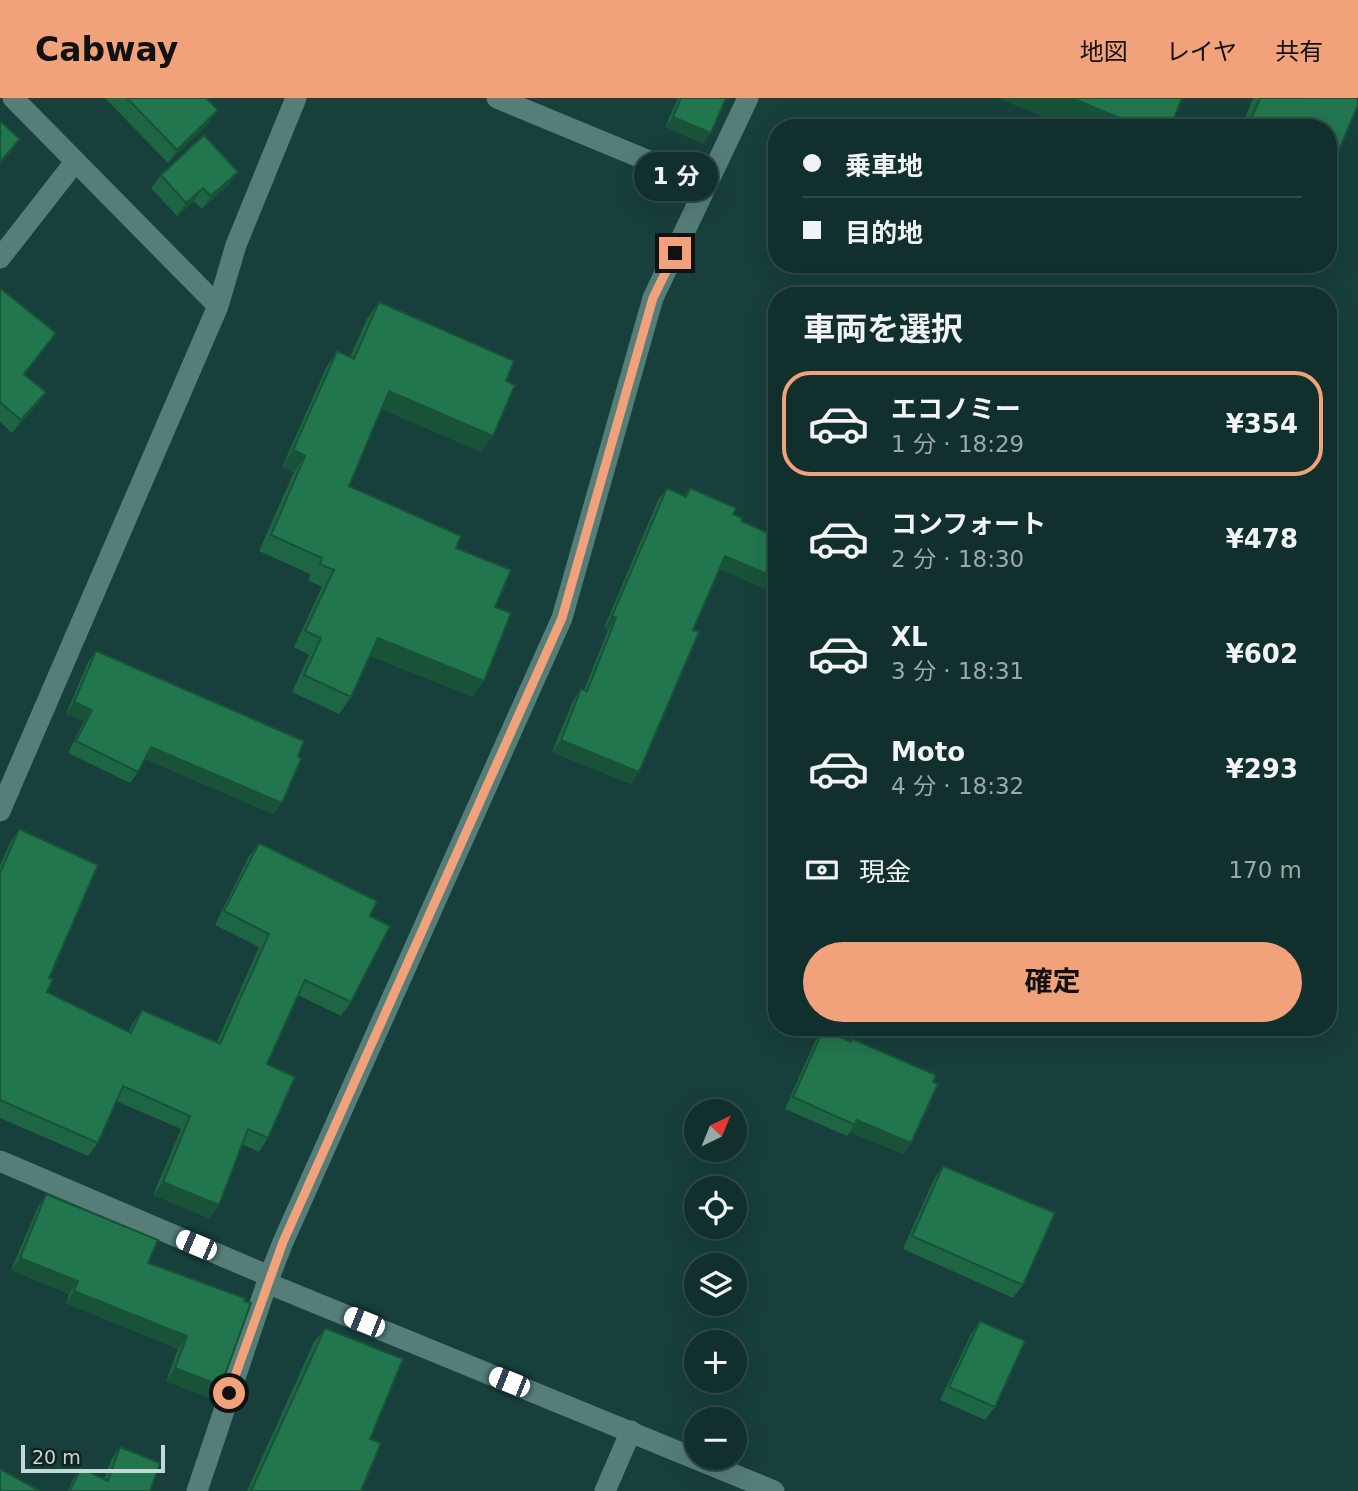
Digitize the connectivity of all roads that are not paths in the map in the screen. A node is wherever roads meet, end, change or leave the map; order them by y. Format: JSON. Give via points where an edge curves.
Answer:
{"nodes":[{"id":1,"x":13,"y":98,"type":"edge"},
{"id":2,"x":296,"y":98,"type":"edge"},
{"id":3,"x":497,"y":98,"type":"edge"},
{"id":4,"x":748,"y":98,"type":"edge"},
{"id":5,"x":75,"y":162,"type":"junction"},
{"id":6,"x":707,"y":186,"type":"junction"},
{"id":7,"x":0,"y":258,"type":"edge"},
{"id":8,"x":218,"y":306,"type":"junction"},
{"id":9,"x":0,"y":811,"type":"edge"},
{"id":10,"x":0,"y":1161,"type":"edge"},
{"id":11,"x":268,"y":1280,"type":"junction"},
{"id":12,"x":631,"y":1431,"type":"junction"},
{"id":13,"x":197,"y":1491,"type":"edge"},
{"id":14,"x":605,"y":1491,"type":"edge"},
{"id":15,"x":774,"y":1491,"type":"edge"}],
"edges":[{"from":1,"to":5,"type":"street"},
{"from":2,"to":8,"type":"street","via":[[236,244]]},
{"from":3,"to":6,"type":"street"},
{"from":4,"to":6,"type":"street"},
{"from":5,"to":7,"type":"street"},
{"from":5,"to":8,"type":"street"},
{"from":6,"to":11,"type":"street","via":[[653,298],[562,618]]},
{"from":8,"to":9,"type":"street"},
{"from":10,"to":11,"type":"street"},
{"from":11,"to":12,"type":"street"},
{"from":11,"to":13,"type":"street"},
{"from":12,"to":14,"type":"street"},
{"from":12,"to":15,"type":"street"}]}
